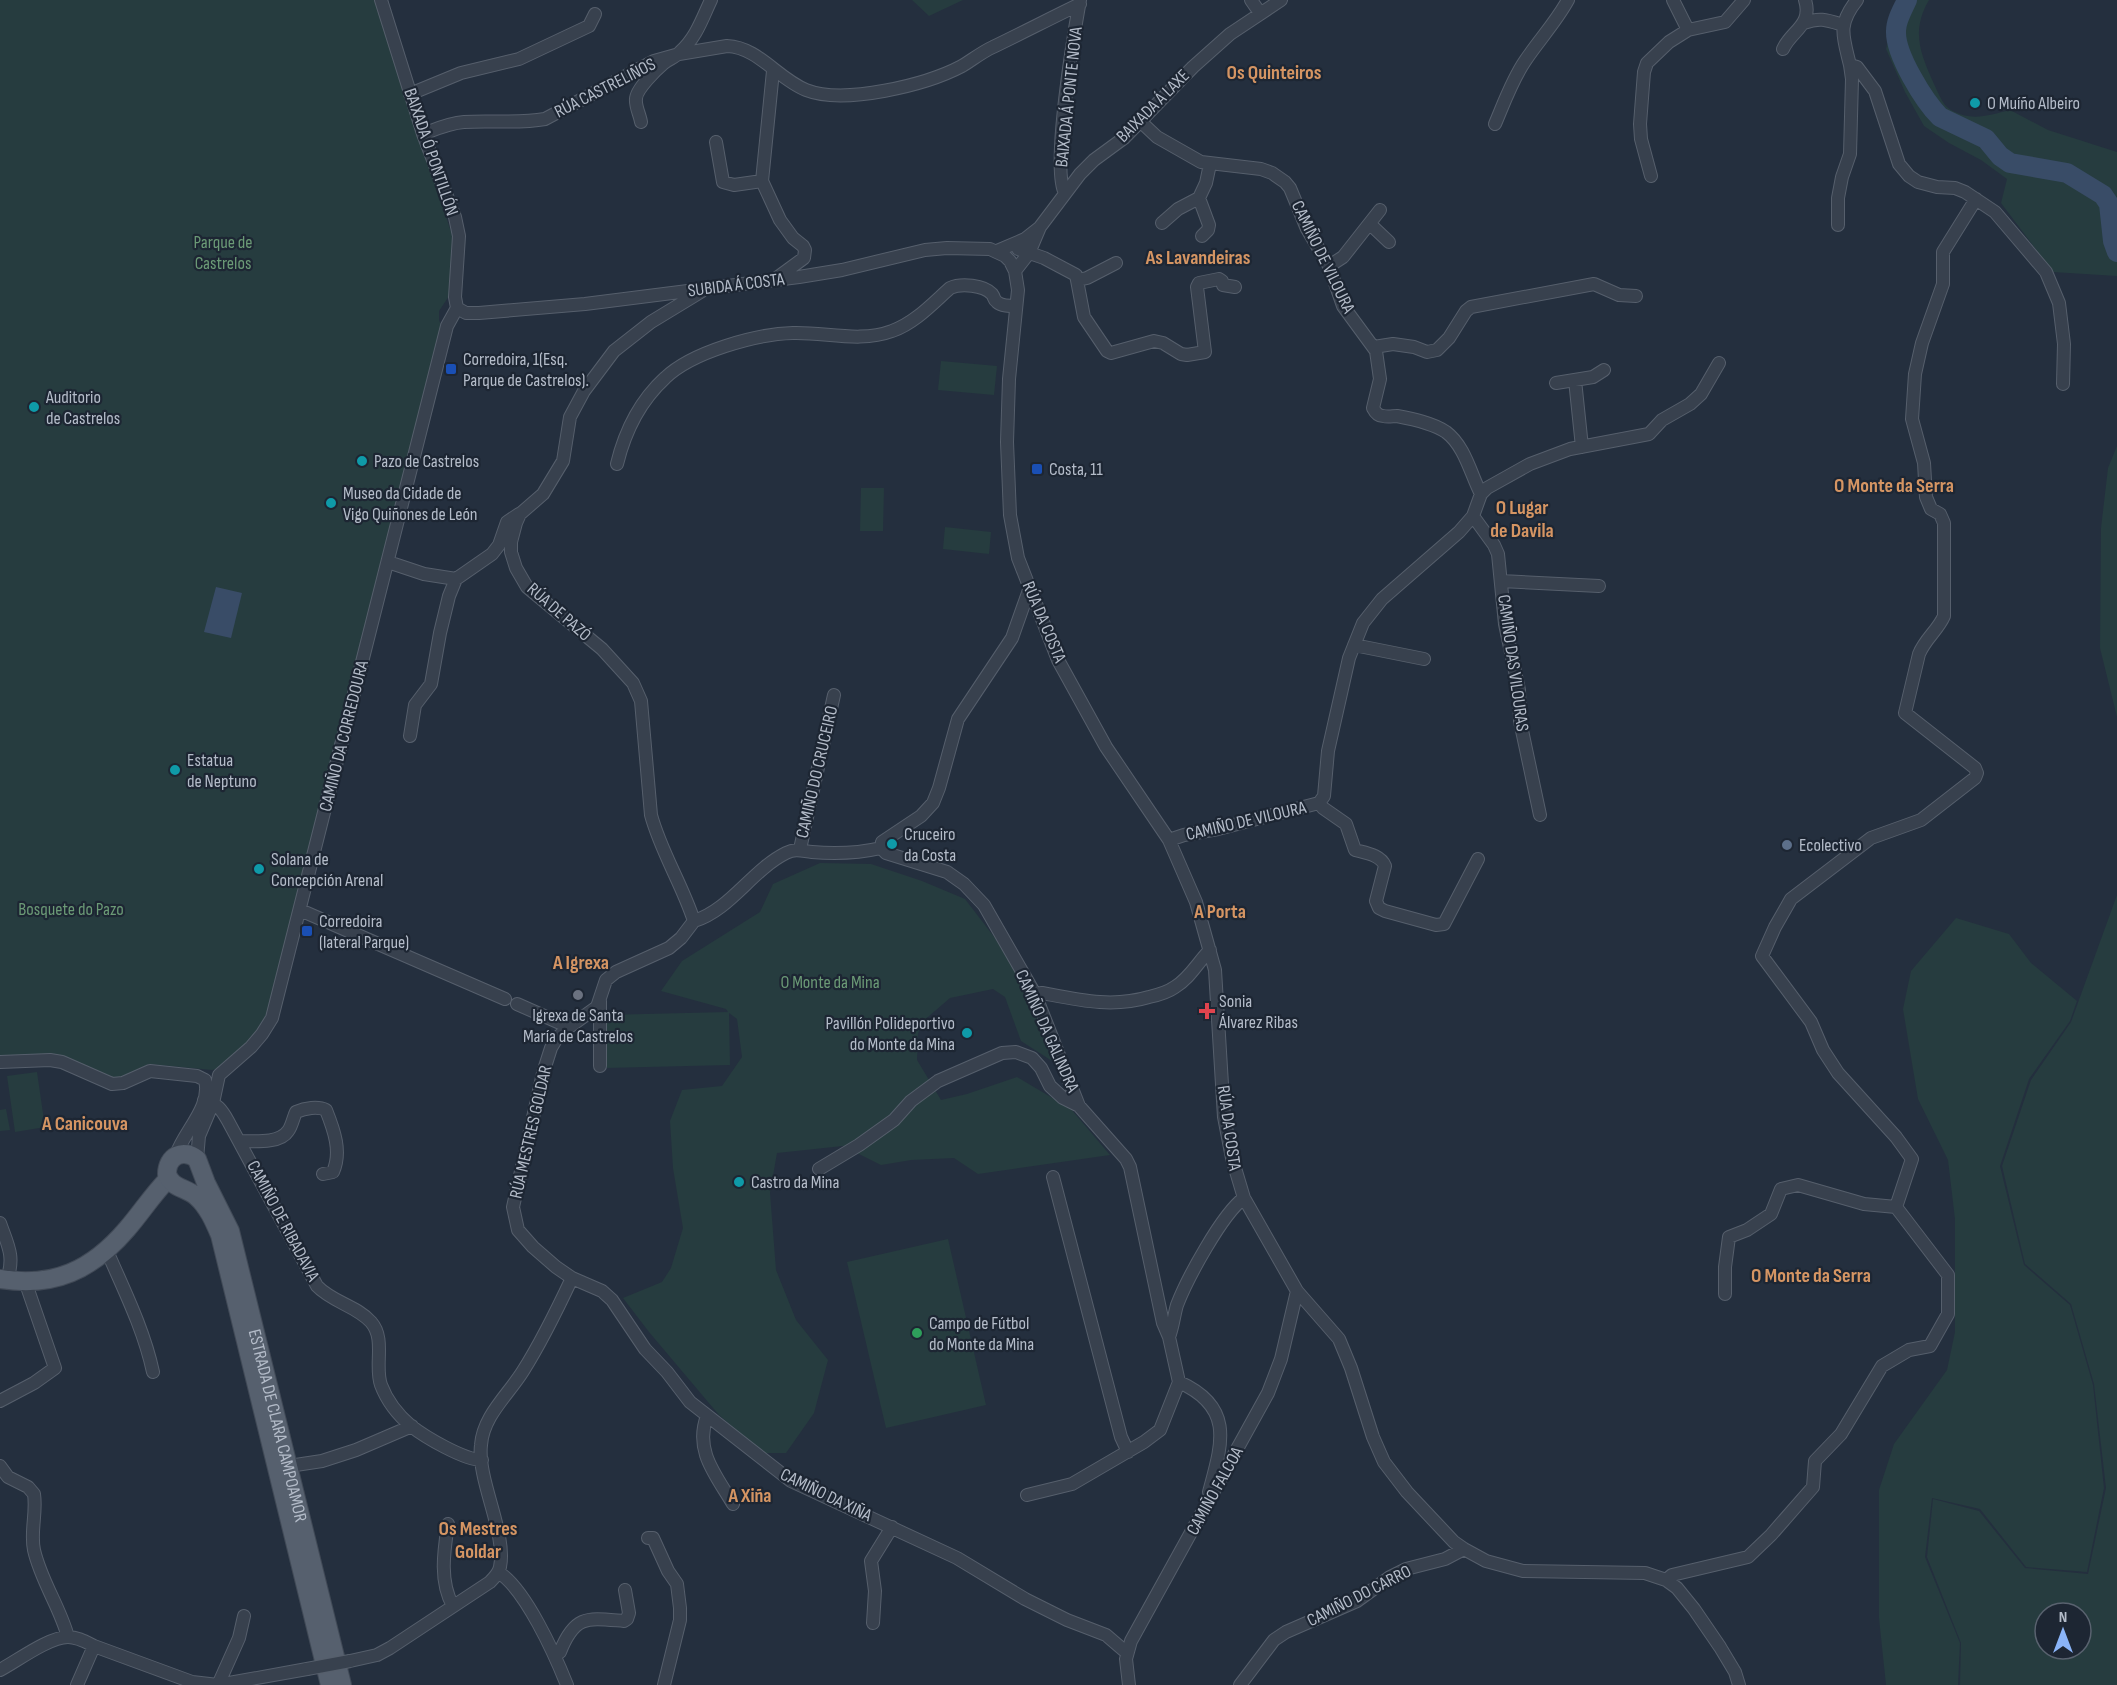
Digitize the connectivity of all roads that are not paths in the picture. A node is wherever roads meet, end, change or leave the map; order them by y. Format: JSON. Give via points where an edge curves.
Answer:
{"nodes":[{"id":1,"x":381,"y":0,"type":"edge"},
{"id":2,"x":711,"y":0,"type":"edge"},
{"id":3,"x":1251,"y":0,"type":"edge"},
{"id":4,"x":1281,"y":0,"type":"edge"},
{"id":5,"x":1568,"y":0,"type":"edge"},
{"id":6,"x":1673,"y":0,"type":"edge"},
{"id":7,"x":1744,"y":0,"type":"edge"},
{"id":8,"x":1805,"y":0,"type":"edge"},
{"id":9,"x":1857,"y":0,"type":"edge"},
{"id":10,"x":1080,"y":2,"type":"edge"},
{"id":11,"x":1260,"y":13,"type":"junction"},
{"id":12,"x":595,"y":14,"type":"dead end"},
{"id":13,"x":1804,"y":23,"type":"junction"},
{"id":14,"x":1842,"y":25,"type":"junction"},
{"id":15,"x":1688,"y":30,"type":"junction"},
{"id":16,"x":1783,"y":49,"type":"dead end"},
{"id":17,"x":679,"y":54,"type":"junction"},
{"id":18,"x":1850,"y":65,"type":"junction"},
{"id":19,"x":773,"y":71,"type":"junction"},
{"id":20,"x":410,"y":94,"type":"junction"},
{"id":21,"x":1140,"y":121,"type":"junction"},
{"id":22,"x":641,"y":122,"type":"dead end"},
{"id":23,"x":1495,"y":124,"type":"dead end"},
{"id":24,"x":423,"y":134,"type":"junction"},
{"id":25,"x":716,"y":142,"type":"dead end"},
{"id":26,"x":1210,"y":164,"type":"junction"},
{"id":27,"x":1651,"y":176,"type":"dead end"},
{"id":28,"x":762,"y":181,"type":"junction"},
{"id":29,"x":1065,"y":193,"type":"junction"},
{"id":30,"x":1199,"y":198,"type":"junction"},
{"id":31,"x":1976,"y":199,"type":"junction"},
{"id":32,"x":1380,"y":210,"type":"dead end"},
{"id":33,"x":1162,"y":222,"type":"dead end"},
{"id":34,"x":1370,"y":224,"type":"junction"},
{"id":35,"x":1838,"y":225,"type":"dead end"},
{"id":36,"x":1202,"y":236,"type":"dead end"},
{"id":37,"x":1389,"y":242,"type":"dead end"},
{"id":38,"x":1024,"y":247,"type":"junction"},
{"id":39,"x":997,"y":251,"type":"junction"},
{"id":40,"x":1116,"y":263,"type":"dead end"},
{"id":41,"x":1012,"y":266,"type":"junction"},
{"id":42,"x":1329,"y":266,"type":"junction"},
{"id":43,"x":1078,"y":280,"type":"junction"},
{"id":44,"x":773,"y":281,"type":"junction"},
{"id":45,"x":1235,"y":287,"type":"dead end"},
{"id":46,"x":706,"y":288,"type":"junction"},
{"id":47,"x":1636,"y":296,"type":"dead end"},
{"id":48,"x":1016,"y":306,"type":"junction"},
{"id":49,"x":457,"y":308,"type":"junction"},
{"id":50,"x":1374,"y":347,"type":"junction"},
{"id":51,"x":1719,"y":363,"type":"dead end"},
{"id":52,"x":1604,"y":370,"type":"dead end"},
{"id":53,"x":1575,"y":380,"type":"junction"},
{"id":54,"x":1556,"y":383,"type":"dead end"},
{"id":55,"x":2063,"y":384,"type":"dead end"},
{"id":56,"x":1581,"y":447,"type":"junction"},
{"id":57,"x":617,"y":464,"type":"dead end"},
{"id":58,"x":1480,"y":494,"type":"junction"},
{"id":59,"x":520,"y":514,"type":"junction"},
{"id":60,"x":1473,"y":516,"type":"junction"},
{"id":61,"x":388,"y":562,"type":"junction"},
{"id":62,"x":456,"y":579,"type":"junction"},
{"id":63,"x":1501,"y":581,"type":"junction"},
{"id":64,"x":1599,"y":586,"type":"dead end"},
{"id":65,"x":1029,"y":590,"type":"junction"},
{"id":66,"x":1354,"y":645,"type":"junction"},
{"id":67,"x":1424,"y":659,"type":"dead end"},
{"id":68,"x":834,"y":695,"type":"dead end"},
{"id":69,"x":410,"y":736,"type":"dead end"},
{"id":70,"x":1319,"y":803,"type":"junction"},
{"id":71,"x":1540,"y":815,"type":"dead end"},
{"id":72,"x":1168,"y":840,"type":"junction"},
{"id":73,"x":881,"y":848,"type":"junction"},
{"id":74,"x":800,"y":849,"type":"junction"},
{"id":75,"x":1478,"y":859,"type":"dead end"},
{"id":76,"x":300,"y":909,"type":"junction"},
{"id":77,"x":694,"y":921,"type":"junction"},
{"id":78,"x":1210,"y":950,"type":"junction"},
{"id":79,"x":1035,"y":994,"type":"junction"},
{"id":80,"x":600,"y":1001,"type":"junction"},
{"id":81,"x":569,"y":1027,"type":"junction"},
{"id":82,"x":0,"y":1062,"type":"edge"},
{"id":83,"x":600,"y":1066,"type":"dead end"},
{"id":84,"x":219,"y":1075,"type":"junction"},
{"id":85,"x":204,"y":1080,"type":"junction"},
{"id":86,"x":209,"y":1101,"type":"junction"},
{"id":87,"x":1079,"y":1106,"type":"junction"},
{"id":88,"x":240,"y":1141,"type":"junction"},
{"id":89,"x":176,"y":1155,"type":"junction"},
{"id":90,"x":199,"y":1165,"type":"junction"},
{"id":91,"x":819,"y":1169,"type":"dead end"},
{"id":92,"x":323,"y":1174,"type":"dead end"},
{"id":93,"x":1053,"y":1177,"type":"dead end"},
{"id":94,"x":176,"y":1184,"type":"junction"},
{"id":95,"x":1244,"y":1198,"type":"junction"},
{"id":96,"x":1896,"y":1207,"type":"junction"},
{"id":97,"x":0,"y":1223,"type":"edge"},
{"id":98,"x":107,"y":1251,"type":"junction"},
{"id":99,"x":572,"y":1278,"type":"junction"},
{"id":100,"x":11,"y":1280,"type":"edge"},
{"id":101,"x":1155,"y":1287,"type":"junction"},
{"id":102,"x":1297,"y":1291,"type":"junction"},
{"id":103,"x":1725,"y":1294,"type":"dead end"},
{"id":104,"x":1174,"y":1303,"type":"junction"},
{"id":105,"x":1161,"y":1316,"type":"junction"},
{"id":106,"x":1169,"y":1337,"type":"junction"},
{"id":107,"x":153,"y":1372,"type":"dead end"},
{"id":108,"x":1179,"y":1382,"type":"junction"},
{"id":109,"x":0,"y":1401,"type":"edge"},
{"id":110,"x":707,"y":1416,"type":"junction"},
{"id":111,"x":412,"y":1426,"type":"junction"},
{"id":112,"x":1128,"y":1452,"type":"junction"},
{"id":113,"x":482,"y":1460,"type":"junction"},
{"id":114,"x":0,"y":1466,"type":"edge"},
{"id":115,"x":289,"y":1466,"type":"junction"},
{"id":116,"x":1027,"y":1495,"type":"dead end"},
{"id":117,"x":733,"y":1504,"type":"dead end"},
{"id":118,"x":1202,"y":1515,"type":"junction"},
{"id":119,"x":448,"y":1524,"type":"dead end"},
{"id":120,"x":892,"y":1527,"type":"junction"},
{"id":121,"x":648,"y":1538,"type":"dead end"},
{"id":122,"x":1464,"y":1549,"type":"junction"},
{"id":123,"x":498,"y":1572,"type":"junction"},
{"id":124,"x":1666,"y":1580,"type":"junction"},
{"id":125,"x":625,"y":1590,"type":"dead end"},
{"id":126,"x":453,"y":1606,"type":"junction"},
{"id":127,"x":244,"y":1616,"type":"dead end"},
{"id":128,"x":873,"y":1623,"type":"dead end"},
{"id":129,"x":68,"y":1637,"type":"junction"},
{"id":130,"x":94,"y":1646,"type":"junction"},
{"id":131,"x":1127,"y":1653,"type":"junction"},
{"id":132,"x":555,"y":1655,"type":"junction"},
{"id":133,"x":0,"y":1670,"type":"edge"},
{"id":134,"x":255,"y":1681,"type":"edge"},
{"id":135,"x":77,"y":1685,"type":"edge"},
{"id":136,"x":218,"y":1685,"type":"edge"},
{"id":137,"x":330,"y":1685,"type":"edge"},
{"id":138,"x":342,"y":1685,"type":"edge"},
{"id":139,"x":567,"y":1685,"type":"edge"},
{"id":140,"x":664,"y":1685,"type":"edge"},
{"id":141,"x":1129,"y":1685,"type":"edge"},
{"id":142,"x":1240,"y":1685,"type":"edge"},
{"id":143,"x":1739,"y":1685,"type":"edge"}],
"edges":[{"from":1,"to":20,"type":"street","name":"BAIXADA Ó PONTILLÓN"},
{"from":2,"to":17,"type":"street","via":[[698,31]]},
{"from":3,"to":11,"type":"street"},
{"from":4,"to":11,"type":"street","name":"BAIXADA Á LAXE"},
{"from":5,"to":23,"type":"street","via":[[1525,60]]},
{"from":6,"to":15,"type":"street"},
{"from":7,"to":15,"type":"street","via":[[1725,22]]},
{"from":8,"to":13,"type":"street"},
{"from":9,"to":14,"type":"street"},
{"from":10,"to":19,"type":"street","name":"RÚA CASTRELIÑOS","via":[[961,66],[924,81],[875,93],[835,96],[806,90]]},
{"from":10,"to":29,"type":"street","name":"BAIXADA Á PONTE NOVA","via":[[1061,148],[1060,181]]},
{"from":11,"to":21,"type":"street","name":"BAIXADA Á LAXE","via":[[1193,67]]},
{"from":12,"to":20,"type":"street","via":[[589,26],[519,59],[461,73]]},
{"from":13,"to":14,"type":"street","via":[[1822,19]]},
{"from":13,"to":16,"type":"street"},
{"from":14,"to":18,"type":"street"},
{"from":15,"to":27,"type":"street","via":[[1652,58],[1644,72],[1641,139]]},
{"from":17,"to":19,"type":"street","name":"RÚA CASTRELIÑOS","via":[[735,46]]},
{"from":17,"to":22,"type":"street","via":[[664,63],[637,94]]},
{"from":17,"to":24,"type":"street","name":"RÚA CASTRELIÑOS","via":[[654,61],[545,119],[464,122]]},
{"from":18,"to":31,"type":"street","via":[[1857,67],[1875,91],[1899,164],[1909,176],[1918,182],[1954,188]]},
{"from":18,"to":35,"type":"street","via":[[1850,154],[1838,198]]},
{"from":19,"to":28,"type":"street"},
{"from":20,"to":24,"type":"street","name":"BAIXADA Ó PONTILLÓN"},
{"from":21,"to":26,"type":"street","name":"CAMIÑO DE VILOURA","via":[[1157,137]]},
{"from":21,"to":29,"type":"street","name":"BAIXADA Á LAXE","via":[[1094,160]]},
{"from":24,"to":49,"type":"street","name":"BAIXADA Ó PONTILLÓN","via":[[459,236]]},
{"from":25,"to":28,"type":"street","via":[[723,182],[734,185]]},
{"from":26,"to":30,"type":"street"},
{"from":26,"to":42,"type":"street","name":"CAMIÑO DE VILOURA","via":[[1260,169],[1285,182]]},
{"from":28,"to":44,"type":"street","via":[[780,220],[805,250],[804,258]]},
{"from":29,"to":38,"type":"street","name":"BAIXADA Á LAXE"},
{"from":30,"to":33,"type":"street"},
{"from":30,"to":36,"type":"street","via":[[1209,225]]},
{"from":31,"to":55,"type":"street","via":[[1995,212],[2046,272],[2059,303]]},
{"from":31,"to":96,"type":"street","via":[[1943,252],[1943,284],[1915,374],[1912,419],[1924,463],[1926,496],[1931,509],[1940,514],[1944,523],[1945,607],[1941,624],[1922,645],[1905,713],[1977,773],[1921,820],[1871,838],[1791,899],[1762,956],[1811,1022],[1838,1072],[1912,1159]]},
{"from":32,"to":34,"type":"street"},
{"from":34,"to":37,"type":"street"},
{"from":34,"to":42,"type":"street","via":[[1343,257]]},
{"from":38,"to":39,"type":"street"},
{"from":38,"to":41,"type":"street","name":"BAIXADA Á LAXE"},
{"from":38,"to":43,"type":"street","via":[[1073,273]]},
{"from":39,"to":41,"type":"street","name":"SUBIDA Á COSTA"},
{"from":39,"to":44,"type":"street","name":"SUBIDA Á COSTA","via":[[981,247],[925,250],[842,270]]},
{"from":40,"to":43,"type":"street"},
{"from":41,"to":48,"type":"street","name":"RÚA DA COSTA","via":[[1018,290]]},
{"from":42,"to":50,"type":"street","name":"CAMIÑO DE VILOURA","via":[[1343,306]]},
{"from":43,"to":45,"type":"street","via":[[1084,318],[1111,353],[1154,341],[1187,356],[1205,352],[1199,283],[1219,279],[1223,285]]},
{"from":44,"to":46,"type":"street","name":"SUBIDA Á COSTA"},
{"from":46,"to":49,"type":"street","name":"SUBIDA Á COSTA","via":[[479,313]]},
{"from":46,"to":59,"type":"street","via":[[657,317],[614,351],[570,417],[563,461],[543,494]]},
{"from":47,"to":50,"type":"street","via":[[1594,284],[1523,296],[1471,307],[1437,350],[1393,344]]},
{"from":48,"to":57,"type":"street","via":[[999,304],[987,291],[957,285],[912,322],[893,331],[855,337],[793,333],[762,336],[706,353],[667,376],[641,406],[621,444]]},
{"from":48,"to":65,"type":"street","name":"RÚA DA COSTA","via":[[1009,379],[1009,495],[1013,537]]},
{"from":49,"to":61,"type":"street","name":"CAMIÑO DA CORREDOURA","via":[[447,326]]},
{"from":50,"to":58,"type":"street","name":"CAMIÑO DE VILOURA","via":[[1380,379],[1374,411],[1382,416],[1417,420],[1446,432],[1462,452]]},
{"from":51,"to":56,"type":"street","via":[[1701,394],[1662,420],[1649,434]]},
{"from":52,"to":53,"type":"street","via":[[1593,377]]},
{"from":53,"to":54,"type":"street"},
{"from":53,"to":56,"type":"street"},
{"from":56,"to":58,"type":"street","via":[[1530,464]]},
{"from":58,"to":60,"type":"street","name":"CAMIÑO DE VILOURA"},
{"from":59,"to":62,"type":"street","via":[[507,522],[492,554]]},
{"from":59,"to":77,"type":"street","name":"RÚA DE PAZÓ","via":[[511,552],[527,587],[615,661],[633,682],[641,701],[651,815]]},
{"from":60,"to":63,"type":"street","name":"CAMIÑO DAS VILOURAS","via":[[1498,554]]},
{"from":60,"to":66,"type":"street","name":"CAMIÑO DE VILOURA","via":[[1382,599],[1363,623]]},
{"from":61,"to":62,"type":"street"},
{"from":61,"to":76,"type":"street","name":"CAMIÑO DA CORREDOURA"},
{"from":62,"to":69,"type":"street","via":[[440,633],[431,684],[417,700]]},
{"from":63,"to":64,"type":"street"},
{"from":63,"to":71,"type":"street","name":"CAMIÑO DAS VILOURAS","via":[[1505,624],[1519,690],[1520,721]]},
{"from":65,"to":72,"type":"street","name":"RÚA DA COSTA","via":[[1058,660],[1106,747]]},
{"from":65,"to":73,"type":"street","via":[[1012,638],[958,719],[933,803],[921,816],[882,842]]},
{"from":66,"to":67,"type":"street"},
{"from":66,"to":70,"type":"street","name":"CAMIÑO DE VILOURA","via":[[1328,751],[1324,796]]},
{"from":68,"to":74,"type":"street","name":"CAMIÑO DO CRUCEIRO"},
{"from":70,"to":72,"type":"street","name":"CAMIÑO DE VILOURA"},
{"from":70,"to":75,"type":"street","via":[[1346,824],[1355,850],[1384,862],[1376,901],[1385,911],[1436,926],[1444,924]]},
{"from":72,"to":78,"type":"street","name":"RÚA DA COSTA","via":[[1196,902]]},
{"from":73,"to":74,"type":"street","name":"CAMIÑO DO CRUCEIRO","via":[[810,852]]},
{"from":73,"to":79,"type":"street","name":"CAMIÑO DA GALINDRA","via":[[947,872],[964,884],[984,905]]},
{"from":74,"to":77,"type":"street","name":"CAMIÑO DO CRUCEIRO","via":[[777,858],[708,917]]},
{"from":76,"to":81,"type":"street"},
{"from":76,"to":84,"type":"street","name":"CAMIÑO DA CORREDOURA","via":[[268,1024],[251,1047]]},
{"from":77,"to":80,"type":"street","name":"RÚA MESTRES GOLDAR","via":[[669,948],[606,980]]},
{"from":78,"to":79,"type":"street","via":[[1175,988],[1137,1001],[1103,1003]]},
{"from":78,"to":95,"type":"street","name":"RÚA DA COSTA","via":[[1218,1007],[1224,1117]]},
{"from":79,"to":87,"type":"street","name":"CAMIÑO DA GALINDRA"},
{"from":80,"to":81,"type":"street","name":"RÚA MESTRES GOLDAR"},
{"from":80,"to":83,"type":"street","name":"RÚA MESTRES GOLDAR"},
{"from":81,"to":99,"type":"street","name":"RÚA MESTRES GOLDAR","via":[[551,1048],[543,1073],[513,1207],[518,1230]]},
{"from":82,"to":85,"type":"street","via":[[62,1062],[112,1084],[150,1071]]},
{"from":84,"to":85,"type":"street","name":"CAMIÑO DA CORREDOURA"},
{"from":84,"to":86,"type":"street"},
{"from":85,"to":86,"type":"street"},
{"from":86,"to":88,"type":"street","name":"CAMIÑO DE RIBADAVIA","via":[[223,1112]]},
{"from":86,"to":89,"type":"street"},
{"from":86,"to":90,"type":"street","via":[[199,1136]]},
{"from":87,"to":91,"type":"street","name":"CAMIÑO DA GALINDRA","via":[[1050,1086],[1032,1058],[1016,1052],[1002,1053],[938,1081],[894,1120]]},
{"from":87,"to":101,"type":"street","name":"CAMIÑO DA GALINDRA","via":[[1130,1167]]},
{"from":88,"to":92,"type":"street","via":[[284,1136],[296,1112],[327,1110],[337,1140],[333,1172]]},
{"from":88,"to":111,"type":"street","name":"CAMIÑO DE RIBADAVIA","via":[[317,1286],[371,1321],[379,1338],[381,1384],[390,1404]]},
{"from":89,"to":90,"type":"main road","via":[[187,1154]]},
{"from":89,"to":94,"type":"main road","via":[[167,1168]]},
{"from":90,"to":94,"type":"main road","via":[[194,1185]]},
{"from":90,"to":115,"type":"main road","name":"ESTRADA DE CLARA CAMPOAMOR","via":[[230,1231]]},
{"from":93,"to":112,"type":"street"},
{"from":94,"to":98,"type":"main road"},
{"from":94,"to":137,"type":"main road","name":"ESTRADA DE CLARA CAMPOAMOR","via":[[202,1202],[220,1235]]},
{"from":95,"to":102,"type":"street","name":"RÚA DA COSTA"},
{"from":95,"to":104,"type":"street","via":[[1228,1212]]},
{"from":96,"to":103,"type":"street","via":[[1864,1204],[1798,1185],[1781,1189],[1771,1214],[1729,1237]]},
{"from":96,"to":124,"type":"street","via":[[1948,1275],[1948,1314],[1929,1346],[1909,1350],[1882,1366],[1841,1434],[1815,1461],[1813,1486],[1748,1557],[1672,1575]]},
{"from":97,"to":100,"type":"street","via":[[11,1254]]},
{"from":98,"to":100,"type":"main road","via":[[62,1277]]},
{"from":98,"to":107,"type":"street"},
{"from":99,"to":110,"type":"street","name":"CAMIÑO DA XIÑA","via":[[602,1291],[612,1300],[645,1348],[690,1402]]},
{"from":99,"to":113,"type":"street","via":[[549,1329],[486,1425],[481,1441]]},
{"from":100,"to":109,"type":"street","via":[[55,1368]]},
{"from":101,"to":104,"type":"street"},
{"from":101,"to":105,"type":"street","name":"CAMIÑO DA GALINDRA"},
{"from":102,"to":118,"type":"street","name":"CAMIÑO FALCOA","via":[[1281,1359],[1268,1393]]},
{"from":102,"to":122,"type":"street","name":"RÚA DA COSTA","via":[[1339,1339],[1384,1462],[1423,1509]]},
{"from":104,"to":105,"type":"street","via":[[1164,1305]]},
{"from":104,"to":106,"type":"street","name":"CAMIÑO DA GALINDRA"},
{"from":105,"to":106,"type":"street","name":"CAMIÑO DA GALINDRA"},
{"from":106,"to":108,"type":"street","name":"CAMIÑO DA GALINDRA"},
{"from":108,"to":112,"type":"street","via":[[1160,1430]]},
{"from":108,"to":118,"type":"street","via":[[1202,1396],[1222,1433]]},
{"from":110,"to":117,"type":"street","via":[[702,1446]]},
{"from":110,"to":120,"type":"street","name":"CAMIÑO DA XIÑA","via":[[791,1481]]},
{"from":111,"to":113,"type":"street","name":"CAMIÑO DE RIBADAVIA","via":[[451,1450]]},
{"from":111,"to":115,"type":"street","via":[[356,1450]]},
{"from":112,"to":116,"type":"street","via":[[1072,1484]]},
{"from":113,"to":123,"type":"street","via":[[500,1547]]},
{"from":114,"to":129,"type":"street","via":[[8,1477],[34,1494],[34,1550]]},
{"from":115,"to":138,"type":"main road","name":"ESTRADA DE CLARA CAMPOAMOR"},
{"from":118,"to":131,"type":"street","name":"CAMIÑO FALCOA"},
{"from":119,"to":126,"type":"street","via":[[443,1560],[447,1594]]},
{"from":120,"to":128,"type":"street","via":[[871,1561],[875,1591]]},
{"from":120,"to":131,"type":"street","name":"CAMIÑO DA XIÑA","via":[[957,1558],[1025,1599],[1106,1635]]},
{"from":121,"to":140,"type":"street","via":[[657,1544],[677,1584],[680,1620]]},
{"from":122,"to":124,"type":"street","name":"RÚA DA COSTA","via":[[1486,1561],[1523,1571],[1645,1573]]},
{"from":122,"to":142,"type":"street","name":"CAMIÑO DO CARRO","via":[[1406,1569],[1357,1601],[1286,1632],[1274,1640]]},
{"from":123,"to":126,"type":"street","via":[[490,1582]]},
{"from":123,"to":132,"type":"street","via":[[510,1581]]},
{"from":124,"to":143,"type":"street","via":[[1701,1618]]},
{"from":125,"to":132,"type":"street","via":[[627,1619],[581,1621]]},
{"from":126,"to":134,"type":"street","bridge":true,"via":[[376,1656]]},
{"from":127,"to":136,"type":"street","via":[[239,1638]]},
{"from":129,"to":130,"type":"street"},
{"from":129,"to":133,"type":"street","via":[[50,1642]]},
{"from":130,"to":135,"type":"street"},
{"from":130,"to":136,"type":"street","via":[[192,1682]]},
{"from":131,"to":141,"type":"street","name":"CAMIÑO FALCOA"},
{"from":132,"to":139,"type":"street"},
{"from":134,"to":136,"type":"street"}]}
